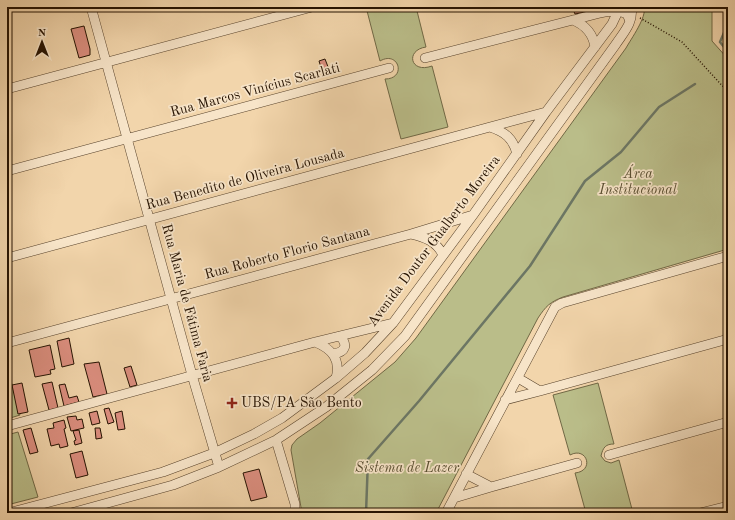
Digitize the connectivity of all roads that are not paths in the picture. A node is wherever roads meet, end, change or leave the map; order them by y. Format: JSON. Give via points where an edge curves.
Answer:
{"nodes":[{"id":1,"x":91,"y":7,"type":"edge"},
{"id":2,"x":312,"y":7,"type":"edge"},
{"id":3,"x":619,"y":9,"type":"edge"},
{"id":4,"x":631,"y":14,"type":"edge"},
{"id":5,"x":573,"y":20,"type":"junction"},
{"id":6,"x":595,"y":47,"type":"junction"},
{"id":7,"x":425,"y":58,"type":"dead end"},
{"id":8,"x":107,"y":62,"type":"junction"},
{"id":9,"x":389,"y":68,"type":"dead end"},
{"id":10,"x":7,"y":89,"type":"edge"},
{"id":11,"x":546,"y":112,"type":"junction"},
{"id":12,"x":490,"y":127,"type":"junction"},
{"id":13,"x":128,"y":139,"type":"junction"},
{"id":14,"x":517,"y":154,"type":"junction"},
{"id":15,"x":7,"y":171,"type":"edge"},
{"id":16,"x":473,"y":215,"type":"junction"},
{"id":17,"x":150,"y":220,"type":"junction"},
{"id":18,"x":411,"y":234,"type":"junction"},
{"id":19,"x":443,"y":255,"type":"junction"},
{"id":20,"x":728,"y":256,"type":"edge"},
{"id":21,"x":7,"y":258,"type":"edge"},
{"id":22,"x":171,"y":298,"type":"junction"},
{"id":23,"x":393,"y":323,"type":"junction"},
{"id":24,"x":340,"y":336,"type":"junction"},
{"id":25,"x":728,"y":339,"type":"edge"},
{"id":26,"x":315,"y":342,"type":"junction"},
{"id":27,"x":7,"y":343,"type":"edge"},
{"id":28,"x":333,"y":354,"type":"junction"},
{"id":29,"x":192,"y":375,"type":"junction"},
{"id":30,"x":336,"y":378,"type":"junction"},
{"id":31,"x":518,"y":378,"type":"junction"},
{"id":32,"x":540,"y":391,"type":"junction"},
{"id":33,"x":505,"y":400,"type":"junction"},
{"id":34,"x":728,"y":422,"type":"edge"},
{"id":35,"x":7,"y":426,"type":"edge"},
{"id":36,"x":276,"y":440,"type":"junction"},
{"id":37,"x":214,"y":453,"type":"junction"},
{"id":38,"x":609,"y":455,"type":"dead end"},
{"id":39,"x":577,"y":463,"type":"dead end"},
{"id":40,"x":219,"y":467,"type":"junction"},
{"id":41,"x":466,"y":474,"type":"junction"},
{"id":42,"x":491,"y":487,"type":"junction"},
{"id":43,"x":454,"y":498,"type":"junction"},
{"id":44,"x":728,"y":506,"type":"edge"},
{"id":45,"x":8,"y":513,"type":"edge"},
{"id":46,"x":71,"y":513,"type":"edge"},
{"id":47,"x":295,"y":513,"type":"edge"},
{"id":48,"x":446,"y":513,"type":"edge"},
{"id":49,"x":700,"y":513,"type":"edge"}],
"edges":[{"from":1,"to":8,"type":"street","name":"Rua Maria de Fátima Faria"},
{"from":2,"to":8,"type":"street"},
{"from":3,"to":4,"type":"street"},
{"from":3,"to":5,"type":"street"},
{"from":3,"to":6,"type":"street","name":"Avenida Doutor Gualberto Moreira","via":[[612,24]]},
{"from":4,"to":36,"type":"street","via":[[628,28],[405,336],[372,370],[326,407]]},
{"from":5,"to":6,"type":"street","via":[[587,29]]},
{"from":5,"to":7,"type":"street"},
{"from":6,"to":11,"type":"street","name":"Avenida Doutor Gualberto Moreira"},
{"from":8,"to":10,"type":"street"},
{"from":8,"to":13,"type":"street","name":"Rua Maria de Fátima Faria"},
{"from":9,"to":13,"type":"street","name":"Rua Marcos Vinícius Scarlati"},
{"from":11,"to":12,"type":"street","name":"Rua Benedito de Oliveira Lousada"},
{"from":11,"to":14,"type":"street","name":"Avenida Doutor Gualberto Moreira"},
{"from":12,"to":14,"type":"street","via":[[508,137]]},
{"from":12,"to":17,"type":"street","name":"Rua Benedito de Oliveira Lousada"},
{"from":13,"to":15,"type":"street","name":"Rua Marcos Vinícius Scarlati"},
{"from":13,"to":17,"type":"street","name":"Rua Maria de Fátima Faria"},
{"from":14,"to":16,"type":"street","name":"Avenida Doutor Gualberto Moreira"},
{"from":16,"to":18,"type":"street","name":"Rua Roberto Florio Santana"},
{"from":16,"to":19,"type":"street","name":"Avenida Doutor Gualberto Moreira"},
{"from":17,"to":21,"type":"street","name":"Rua Benedito de Oliveira Lousada"},
{"from":17,"to":22,"type":"street","name":"Rua Maria de Fátima Faria"},
{"from":18,"to":19,"type":"street","via":[[431,240]]},
{"from":18,"to":22,"type":"street","name":"Rua Roberto Florio Santana"},
{"from":19,"to":23,"type":"street","name":"Avenida Doutor Gualberto Moreira"},
{"from":20,"to":31,"type":"street","via":[[555,307]]},
{"from":22,"to":27,"type":"street","name":"Rua Roberto Florio Santana"},
{"from":22,"to":29,"type":"street","name":"Rua Maria de Fátima Faria"},
{"from":23,"to":24,"type":"street"},
{"from":23,"to":30,"type":"street","name":"Avenida Doutor Gualberto Moreira","via":[[366,353]]},
{"from":24,"to":26,"type":"street"},
{"from":24,"to":28,"type":"street","via":[[344,340],[344,349]]},
{"from":25,"to":32,"type":"street"},
{"from":26,"to":28,"type":"street","via":[[325,346]]},
{"from":26,"to":29,"type":"street"},
{"from":28,"to":30,"type":"street","via":[[338,364]]},
{"from":29,"to":35,"type":"street"},
{"from":29,"to":37,"type":"street","name":"Rua Maria de Fátima Faria"},
{"from":30,"to":37,"type":"street","name":"Avenida Doutor Gualberto Moreira","via":[[282,418]]},
{"from":31,"to":32,"type":"street"},
{"from":31,"to":33,"type":"street"},
{"from":32,"to":33,"type":"street"},
{"from":33,"to":41,"type":"street"},
{"from":34,"to":38,"type":"street"},
{"from":36,"to":40,"type":"street"},
{"from":36,"to":47,"type":"street","via":[[295,504]]},
{"from":37,"to":40,"type":"street","name":"Rua Maria de Fátima Faria"},
{"from":37,"to":45,"type":"street","name":"Avenida Doutor Gualberto Moreira","via":[[163,472]]},
{"from":39,"to":42,"type":"street"},
{"from":40,"to":46,"type":"street","via":[[173,484]]},
{"from":41,"to":42,"type":"street"},
{"from":41,"to":43,"type":"street"},
{"from":42,"to":43,"type":"street"},
{"from":43,"to":48,"type":"street"},
{"from":44,"to":49,"type":"street"}]}
